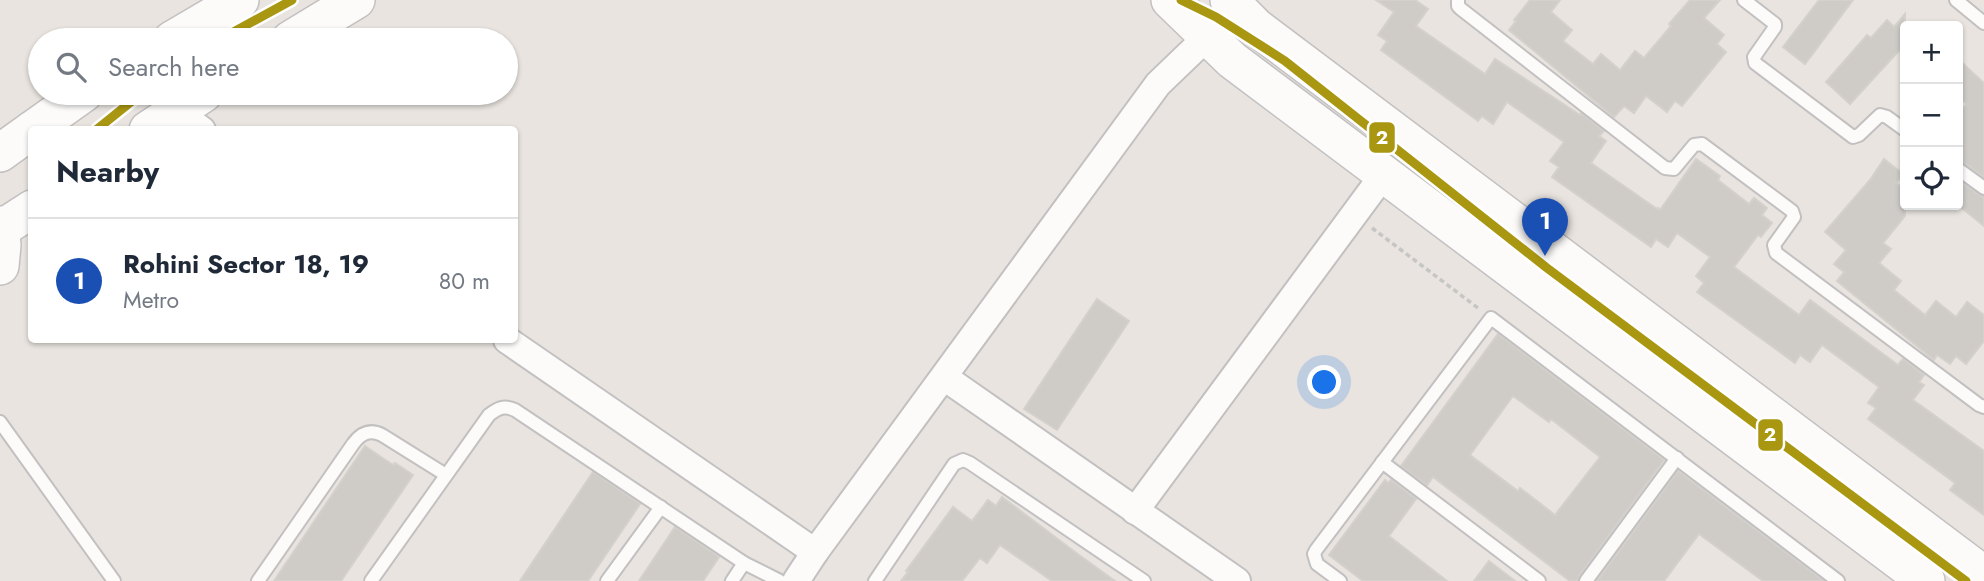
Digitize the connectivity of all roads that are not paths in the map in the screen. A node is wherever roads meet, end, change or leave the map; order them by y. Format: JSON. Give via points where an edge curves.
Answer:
{"nodes":[{"id":1,"x":240,"y":0,"type":"edge"},
{"id":2,"x":356,"y":0,"type":"edge"},
{"id":3,"x":1170,"y":0,"type":"edge"},
{"id":4,"x":1458,"y":0,"type":"edge"},
{"id":5,"x":1744,"y":0,"type":"edge"},
{"id":6,"x":1956,"y":0,"type":"edge"},
{"id":7,"x":1233,"y":1,"type":"edge"},
{"id":8,"x":1984,"y":23,"type":"edge"},
{"id":9,"x":193,"y":28,"type":"edge"},
{"id":10,"x":310,"y":28,"type":"edge"},
{"id":11,"x":1208,"y":36,"type":"junction"},
{"id":12,"x":68,"y":105,"type":"edge"},
{"id":13,"x":38,"y":126,"type":"edge"},
{"id":14,"x":1900,"y":126,"type":"edge"},
{"id":15,"x":28,"y":133,"type":"edge"},
{"id":16,"x":0,"y":153,"type":"edge"},
{"id":17,"x":1963,"y":173,"type":"edge"},
{"id":18,"x":1384,"y":174,"type":"junction"},
{"id":19,"x":1984,"y":188,"type":"edge"},
{"id":20,"x":28,"y":211,"type":"edge"},
{"id":21,"x":1,"y":227,"type":"edge"},
{"id":22,"x":0,"y":266,"type":"edge"},
{"id":23,"x":511,"y":343,"type":"edge"},
{"id":24,"x":944,"y":377,"type":"junction"},
{"id":25,"x":1984,"y":407,"type":"edge"},
{"id":26,"x":0,"y":422,"type":"edge"},
{"id":27,"x":1677,"y":458,"type":"junction"},
{"id":28,"x":1382,"y":462,"type":"junction"},
{"id":29,"x":446,"y":475,"type":"junction"},
{"id":30,"x":661,"y":507,"type":"junction"},
{"id":31,"x":1135,"y":511,"type":"junction"},
{"id":32,"x":815,"y":552,"type":"junction"},
{"id":33,"x":744,"y":562,"type":"junction"},
{"id":34,"x":1984,"y":575,"type":"edge"},
{"id":35,"x":1531,"y":579,"type":"edge"},
{"id":36,"x":114,"y":581,"type":"edge"},
{"id":37,"x":258,"y":581,"type":"edge"},
{"id":38,"x":371,"y":581,"type":"edge"},
{"id":39,"x":607,"y":581,"type":"edge"},
{"id":40,"x":732,"y":581,"type":"edge"},
{"id":41,"x":780,"y":581,"type":"edge"},
{"id":42,"x":796,"y":581,"type":"edge"},
{"id":43,"x":875,"y":581,"type":"edge"},
{"id":44,"x":1144,"y":581,"type":"edge"},
{"id":45,"x":1237,"y":581,"type":"edge"},
{"id":46,"x":1340,"y":581,"type":"edge"},
{"id":47,"x":1586,"y":581,"type":"edge"},
{"id":48,"x":1838,"y":581,"type":"edge"},
{"id":49,"x":1926,"y":581,"type":"edge"}],
"edges":[{"from":1,"to":9,"type":"street"},
{"from":2,"to":10,"type":"street"},
{"from":3,"to":11,"type":"street"},
{"from":4,"to":25,"type":"lane","via":[[1461,9],[1665,168],[1674,169],[1694,145],[1702,144],[1793,211],[1794,217],[1774,245],[1776,253]]},
{"from":5,"to":14,"type":"lane","via":[[1775,24],[1754,57],[1755,63],[1853,137],[1880,115]]},
{"from":6,"to":8,"type":"lane"},
{"from":7,"to":11,"type":"street"},
{"from":7,"to":34,"type":"street","via":[[1256,27]]},
{"from":11,"to":18,"type":"street","via":[[1232,60]]},
{"from":11,"to":24,"type":"street","via":[[1158,84]]},
{"from":12,"to":13,"type":"street"},
{"from":15,"to":16,"type":"street"},
{"from":17,"to":19,"type":"lane"},
{"from":18,"to":31,"type":"street"},
{"from":18,"to":49,"type":"street"},
{"from":20,"to":21,"type":"street"},
{"from":21,"to":22,"type":"street"},
{"from":23,"to":32,"type":"street"},
{"from":24,"to":31,"type":"street"},
{"from":24,"to":32,"type":"street"},
{"from":26,"to":36,"type":"lane"},
{"from":27,"to":28,"type":"lane","via":[[1491,318]]},
{"from":27,"to":47,"type":"lane"},
{"from":27,"to":48,"type":"lane"},
{"from":28,"to":35,"type":"lane"},
{"from":28,"to":46,"type":"lane","via":[[1314,554],[1317,564]]},
{"from":29,"to":30,"type":"lane","via":[[489,415],[507,407]]},
{"from":29,"to":37,"type":"lane","via":[[382,435],[364,433]]},
{"from":29,"to":38,"type":"lane"},
{"from":30,"to":33,"type":"lane"},
{"from":30,"to":39,"type":"lane"},
{"from":31,"to":45,"type":"street"},
{"from":32,"to":42,"type":"street"},
{"from":33,"to":40,"type":"lane"},
{"from":33,"to":41,"type":"lane"},
{"from":43,"to":44,"type":"lane","via":[[954,464],[963,460]]}]}
